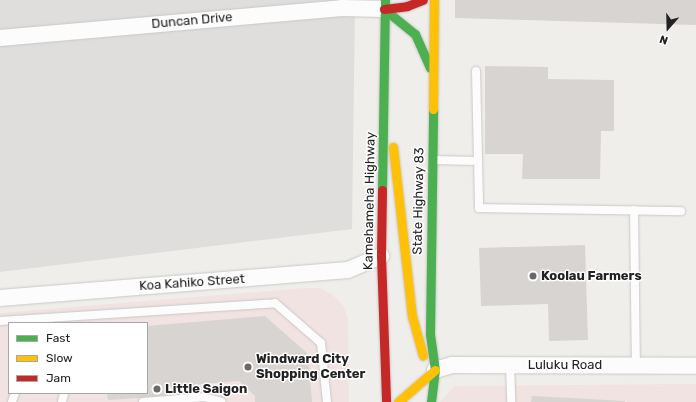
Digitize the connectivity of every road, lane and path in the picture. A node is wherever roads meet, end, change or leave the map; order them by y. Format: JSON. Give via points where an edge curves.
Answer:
{"nodes":[{"id":1,"x":423,"y":0,"type":"edge"},
{"id":2,"x":434,"y":0,"type":"edge"},
{"id":3,"x":384,"y":4,"type":"edge"},
{"id":4,"x":0,"y":38,"type":"edge"},
{"id":5,"x":476,"y":70,"type":"dead end"},
{"id":6,"x":433,"y":74,"type":"junction"},
{"id":7,"x":384,"y":100,"type":"junction"},
{"id":8,"x":433,"y":160,"type":"junction"},
{"id":9,"x":477,"y":161,"type":"junction"},
{"id":10,"x":634,"y":210,"type":"junction"},
{"id":11,"x":681,"y":211,"type":"dead end"},
{"id":12,"x":381,"y":256,"type":"junction"},
{"id":13,"x":0,"y":298,"type":"edge"},
{"id":14,"x":88,"y":314,"type":"junction"},
{"id":15,"x":0,"y":320,"type":"edge"},
{"id":16,"x":36,"y":321,"type":"edge"},
{"id":17,"x":86,"y":322,"type":"edge"},
{"id":18,"x":510,"y":365,"type":"junction"},
{"id":19,"x":636,"y":365,"type":"junction"},
{"id":20,"x":696,"y":366,"type":"edge"},
{"id":21,"x":435,"y":370,"type":"junction"},
{"id":22,"x":143,"y":402,"type":"edge"},
{"id":23,"x":221,"y":402,"type":"edge"},
{"id":24,"x":327,"y":402,"type":"edge"},
{"id":25,"x":386,"y":402,"type":"edge"},
{"id":26,"x":398,"y":402,"type":"edge"},
{"id":27,"x":431,"y":402,"type":"edge"},
{"id":28,"x":511,"y":402,"type":"edge"}],
"edges":[{"from":1,"to":3,"type":"main road","via":[[407,6]]},
{"from":2,"to":6,"type":"main road","name":"State Highway 83"},
{"from":3,"to":4,"type":"street","name":"Duncan Drive"},
{"from":3,"to":6,"type":"main road","via":[[415,34]]},
{"from":3,"to":7,"type":"main road","name":"Kamehameha Highway"},
{"from":5,"to":9,"type":"lane"},
{"from":6,"to":8,"type":"main road","name":"State Highway 83"},
{"from":7,"to":12,"type":"main road","name":"Kamehameha Highway"},
{"from":7,"to":21,"type":"main road","via":[[399,184],[412,316],[423,356]]},
{"from":8,"to":9,"type":"lane"},
{"from":8,"to":21,"type":"main road","name":"State Highway 83","via":[[430,334]]},
{"from":9,"to":10,"type":"lane","via":[[479,208]]},
{"from":10,"to":11,"type":"lane"},
{"from":10,"to":19,"type":"lane"},
{"from":12,"to":13,"type":"street","name":"Koa Kahiko Street","via":[[348,270]]},
{"from":12,"to":25,"type":"main road","name":"Kamehameha Highway"},
{"from":14,"to":16,"type":"lane"},
{"from":14,"to":17,"type":"lane"},
{"from":14,"to":24,"type":"lane","via":[[275,304],[321,343]]},
{"from":15,"to":16,"type":"lane"},
{"from":18,"to":19,"type":"street","name":"Luluku Road"},
{"from":18,"to":21,"type":"street","name":"Luluku Road","via":[[452,365]]},
{"from":18,"to":28,"type":"lane"},
{"from":19,"to":20,"type":"street","name":"Luluku Road"},
{"from":21,"to":26,"type":"main road"},
{"from":21,"to":27,"type":"main road","name":"State Highway 83"},
{"from":22,"to":23,"type":"lane","via":[[204,397]]}]}
